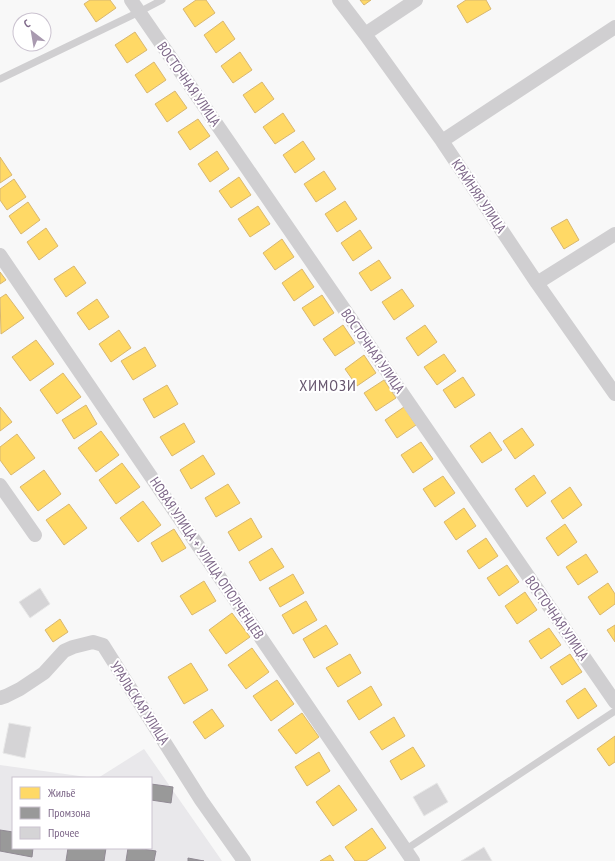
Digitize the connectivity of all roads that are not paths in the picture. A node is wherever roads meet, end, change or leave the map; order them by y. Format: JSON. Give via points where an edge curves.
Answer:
{"nodes":[{"id":1,"x":131,"y":0,"type":"edge"},
{"id":2,"x":162,"y":0,"type":"edge"},
{"id":3,"x":339,"y":0,"type":"edge"},
{"id":4,"x":416,"y":0,"type":"edge"},
{"id":5,"x":140,"y":12,"type":"junction"},
{"id":6,"x":615,"y":28,"type":"edge"},
{"id":7,"x":366,"y":34,"type":"junction"},
{"id":8,"x":0,"y":79,"type":"edge"},
{"id":9,"x":442,"y":141,"type":"junction"},
{"id":10,"x":615,"y":234,"type":"edge"},
{"id":11,"x":0,"y":255,"type":"edge"},
{"id":12,"x":537,"y":283,"type":"junction"},
{"id":13,"x":615,"y":394,"type":"edge"},
{"id":14,"x":0,"y":485,"type":"edge"},
{"id":15,"x":35,"y":535,"type":"dead end"},
{"id":16,"x":0,"y":698,"type":"edge"},
{"id":17,"x":615,"y":702,"type":"edge"},
{"id":18,"x":615,"y":711,"type":"edge"},
{"id":19,"x":409,"y":855,"type":"edge"},
{"id":20,"x":244,"y":861,"type":"edge"}],
"edges":[{"from":1,"to":5,"type":"street","name":"ВОСТОЧНАЯ УЛИЦА"},
{"from":2,"to":5,"type":"lane"},
{"from":3,"to":7,"type":"street","name":"КРАЙНЯЯ УЛИЦА"},
{"from":4,"to":7,"type":"street"},
{"from":5,"to":8,"type":"lane"},
{"from":5,"to":17,"type":"street","name":"ВОСТОЧНАЯ УЛИЦА"},
{"from":6,"to":9,"type":"street"},
{"from":7,"to":9,"type":"street","name":"КРАЙНЯЯ УЛИЦА"},
{"from":9,"to":12,"type":"street","name":"КРАЙНЯЯ УЛИЦА"},
{"from":10,"to":12,"type":"street"},
{"from":11,"to":19,"type":"street","name":"НОВАЯ УЛИЦА + УЛИЦА ОПОЛЧЕНЦЕВ"},
{"from":12,"to":13,"type":"street","name":"КРАЙНЯЯ УЛИЦА"},
{"from":14,"to":15,"type":"street"},
{"from":16,"to":20,"type":"street","name":"УРАЛЬСКАЯ УЛИЦА","via":[[44,673],[64,651],[93,642],[103,645]]},
{"from":18,"to":19,"type":"lane"}]}
